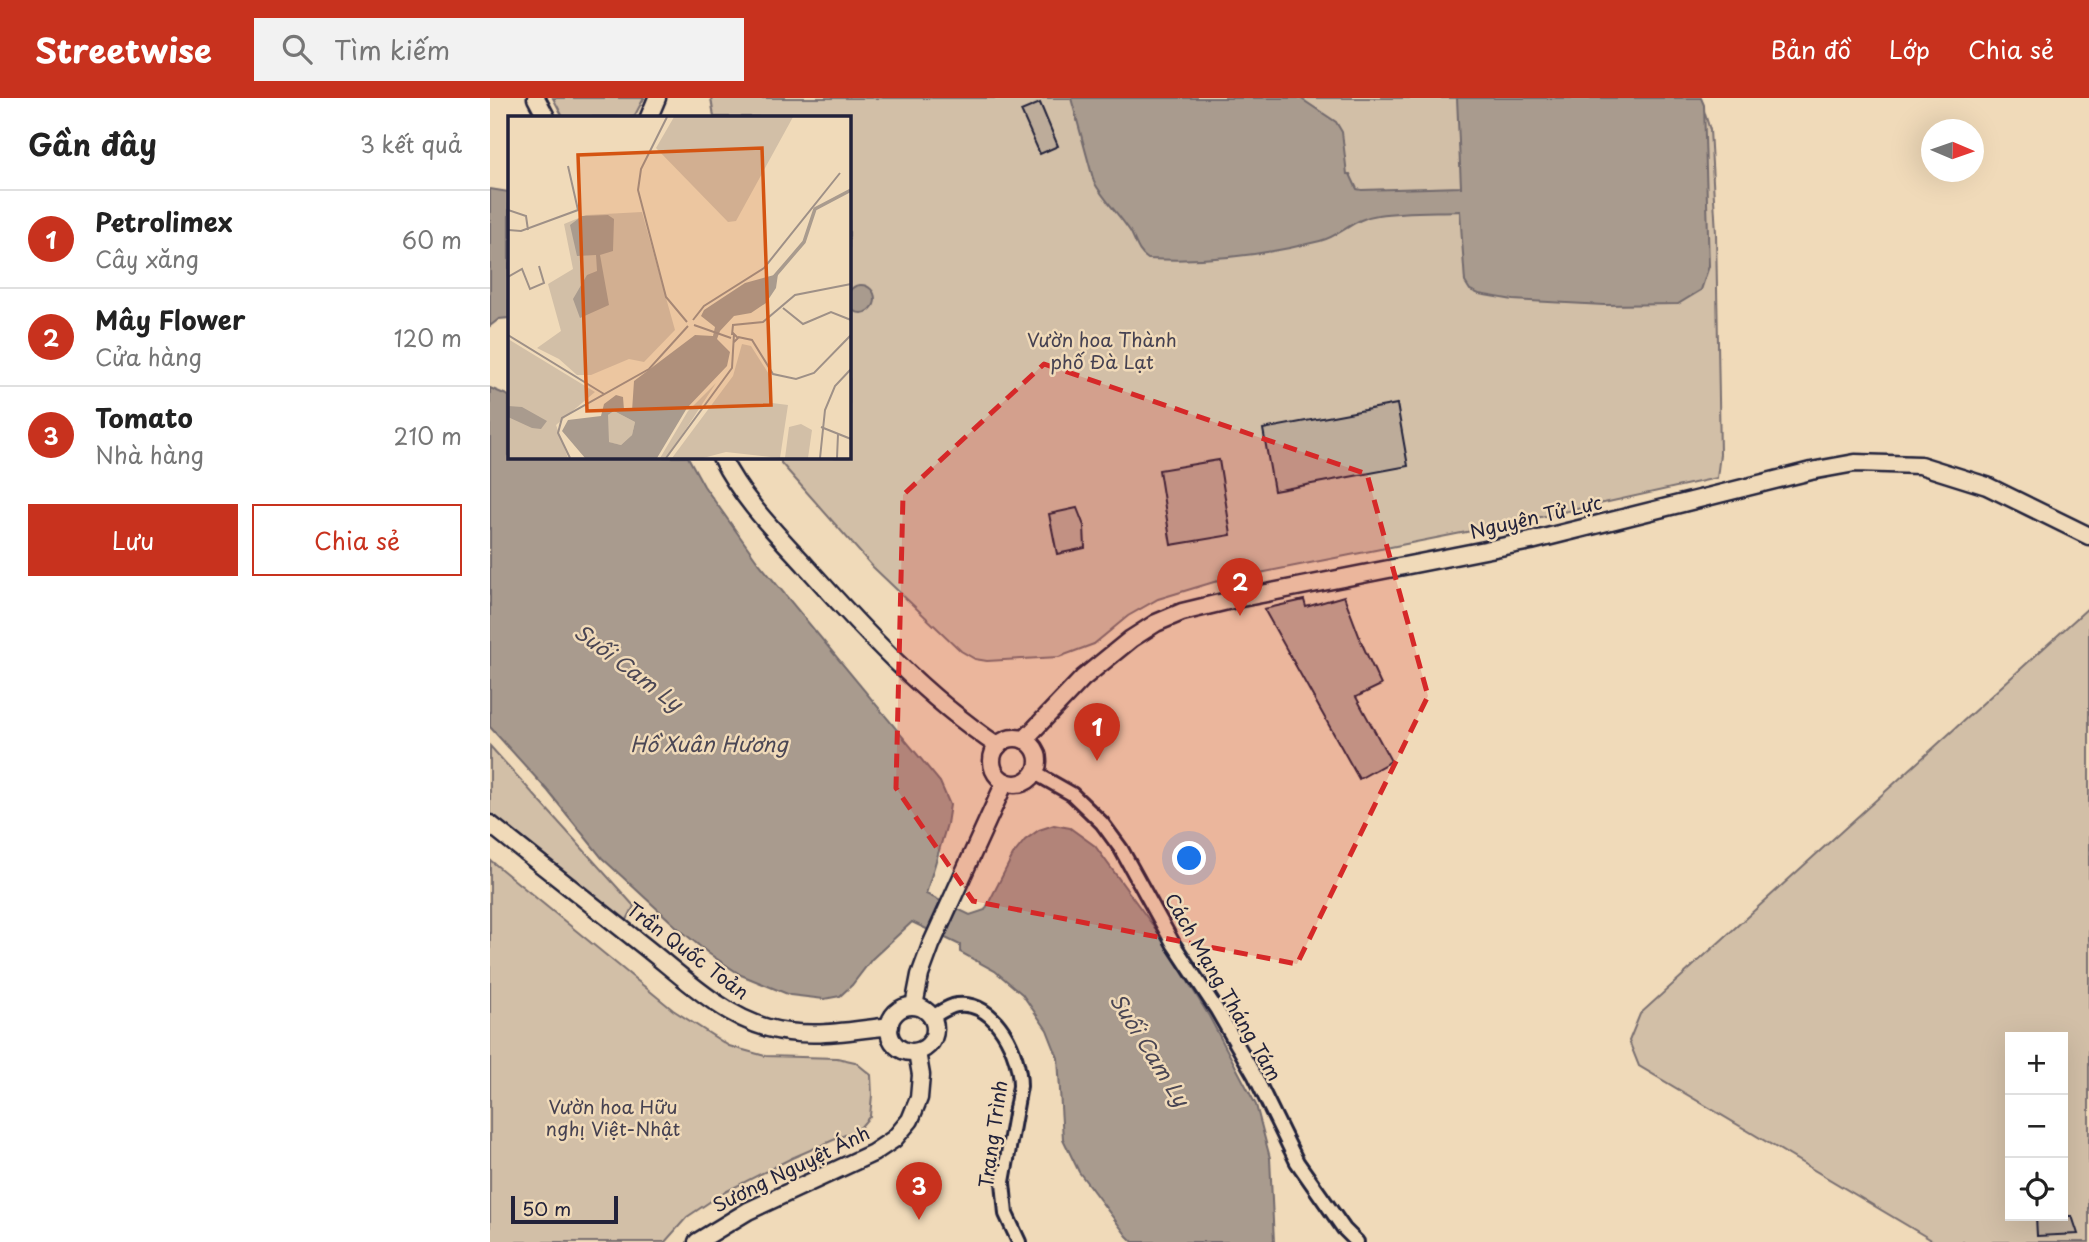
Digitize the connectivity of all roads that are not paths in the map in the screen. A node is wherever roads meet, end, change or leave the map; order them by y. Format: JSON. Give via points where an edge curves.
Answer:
{"nodes":[{"id":1,"x":536,"y":98,"type":"edge"},
{"id":2,"x":657,"y":98,"type":"edge"},
{"id":3,"x":545,"y":116,"type":"edge"},
{"id":4,"x":649,"y":116,"type":"edge"},
{"id":5,"x":722,"y":458,"type":"edge"},
{"id":6,"x":2089,"y":536,"type":"edge"},
{"id":7,"x":1024,"y":740,"type":"junction"},
{"id":8,"x":998,"y":746,"type":"junction"},
{"id":9,"x":1035,"y":773,"type":"junction"},
{"id":10,"x":1005,"y":782,"type":"junction"},
{"id":11,"x":490,"y":824,"type":"edge"},
{"id":12,"x":915,"y":1006,"type":"junction"},
{"id":13,"x":932,"y":1017,"type":"junction"},
{"id":14,"x":890,"y":1026,"type":"junction"},
{"id":15,"x":917,"y":1052,"type":"junction"},
{"id":16,"x":697,"y":1242,"type":"edge"},
{"id":17,"x":1019,"y":1242,"type":"edge"},
{"id":18,"x":1357,"y":1242,"type":"edge"}],
"edges":[{"from":1,"to":3,"type":"main road"},
{"from":2,"to":4,"type":"main road"},
{"from":5,"to":8,"type":"main road","via":[[765,521],[854,620],[907,674]]},
{"from":6,"to":7,"type":"main road","name":"Nguyên Tử Lực","via":[[1987,486],[1920,465],[1855,463],[1811,471],[1531,541],[1182,612],[1130,639],[1083,678]]},
{"from":7,"to":8,"type":"main road","via":[[1010,738]]},
{"from":7,"to":9,"type":"main road","via":[[1037,755]]},
{"from":8,"to":10,"type":"main road","via":[[993,766]]},
{"from":9,"to":10,"type":"main road","via":[[1020,784]]},
{"from":9,"to":18,"type":"street","name":"Cách Mạng Tháng Tám","via":[[1072,794],[1121,849],[1255,1076],[1297,1162]]},
{"from":10,"to":12,"type":"main road","via":[[931,945]]},
{"from":11,"to":14,"type":"main road","name":"Trần Quốc Toản","via":[[738,1015],[799,1033]]},
{"from":12,"to":13,"type":"main road"},
{"from":12,"to":14,"type":"main road","via":[[895,1013]]},
{"from":13,"to":15,"type":"main road","via":[[934,1035],[928,1046]]},
{"from":13,"to":17,"type":"street","name":"Trạng Trình","via":[[956,1005],[985,1011],[996,1021],[1016,1058],[1020,1086],[1003,1196]]},
{"from":14,"to":15,"type":"main road","via":[[897,1046]]},
{"from":15,"to":16,"type":"main road","name":"Sương Nguyệt Ánh","via":[[919,1098],[910,1120],[894,1139],[748,1211]]}]}
